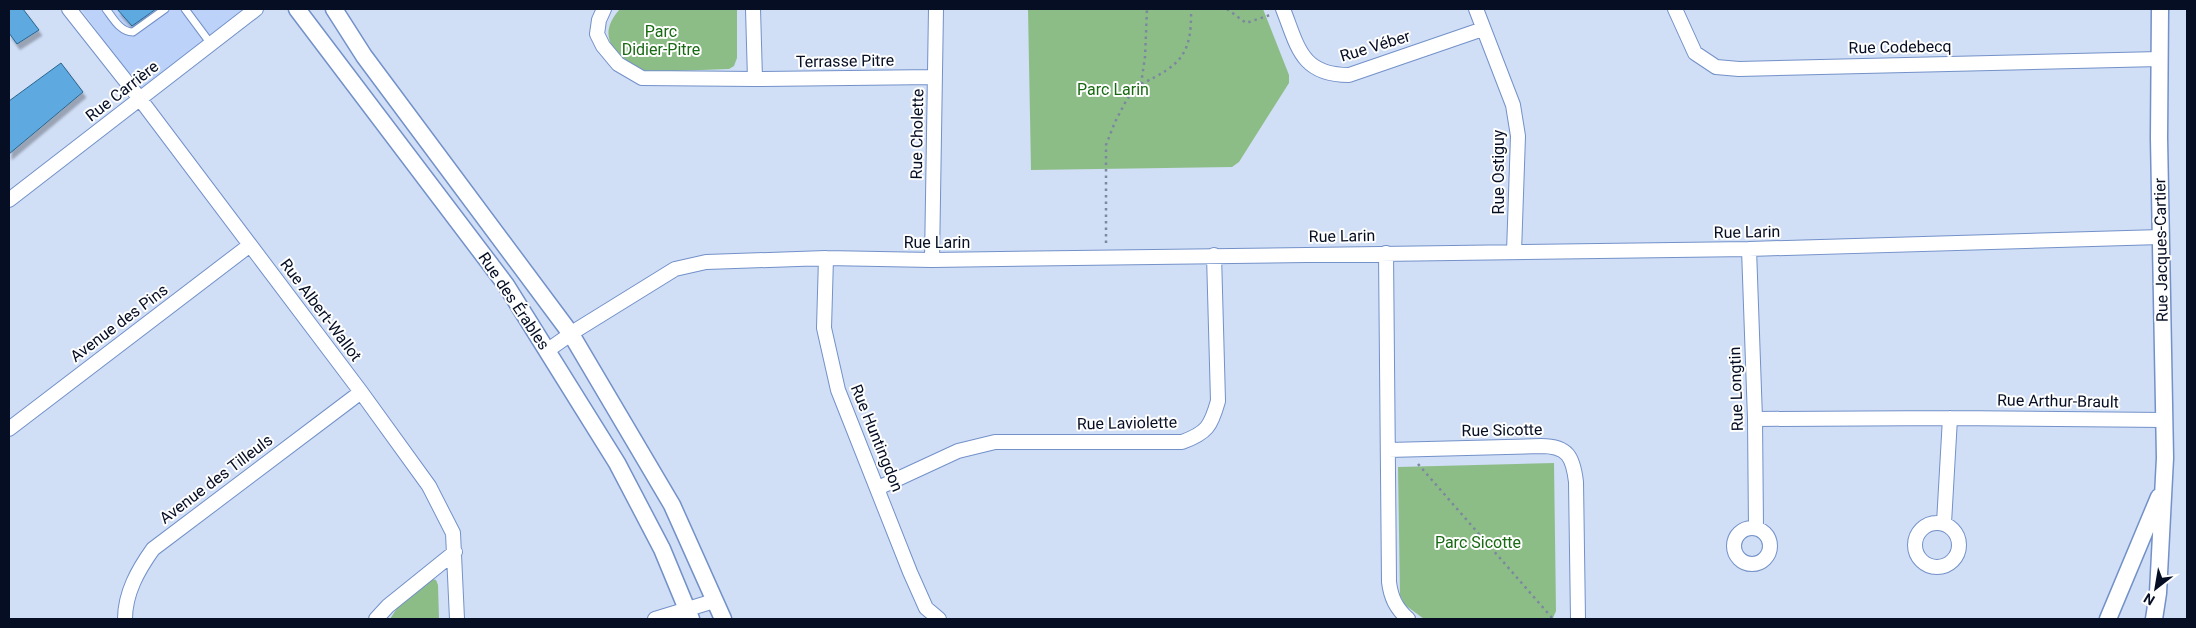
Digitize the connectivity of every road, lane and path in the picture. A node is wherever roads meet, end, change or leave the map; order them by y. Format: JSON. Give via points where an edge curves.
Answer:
{"nodes":[{"id":1,"x":68,"y":9,"type":"edge"},
{"id":2,"x":106,"y":9,"type":"edge"},
{"id":3,"x":165,"y":9,"type":"edge"},
{"id":4,"x":185,"y":9,"type":"edge"},
{"id":5,"x":256,"y":9,"type":"edge"},
{"id":6,"x":297,"y":9,"type":"edge"},
{"id":7,"x":334,"y":9,"type":"edge"},
{"id":8,"x":604,"y":9,"type":"edge"},
{"id":9,"x":753,"y":9,"type":"edge"},
{"id":10,"x":936,"y":9,"type":"edge"},
{"id":11,"x":1147,"y":9,"type":"edge"},
{"id":12,"x":1191,"y":9,"type":"edge"},
{"id":13,"x":1227,"y":9,"type":"edge"},
{"id":14,"x":1476,"y":9,"type":"edge"},
{"id":15,"x":1675,"y":9,"type":"edge"},
{"id":16,"x":2160,"y":9,"type":"edge"},
{"id":17,"x":1283,"y":10,"type":"edge"},
{"id":18,"x":1482,"y":28,"type":"junction"},
{"id":19,"x":211,"y":44,"type":"junction"},
{"id":20,"x":2160,"y":58,"type":"junction"},
{"id":21,"x":935,"y":77,"type":"junction"},
{"id":22,"x":755,"y":80,"type":"junction"},
{"id":23,"x":1141,"y":84,"type":"junction"},
{"id":24,"x":140,"y":99,"type":"junction"},
{"id":25,"x":9,"y":200,"type":"edge"},
{"id":26,"x":2161,"y":237,"type":"junction"},
{"id":27,"x":250,"y":245,"type":"junction"},
{"id":28,"x":1749,"y":250,"type":"junction"},
{"id":29,"x":1514,"y":252,"type":"junction"},
{"id":30,"x":1386,"y":253,"type":"junction"},
{"id":31,"x":1214,"y":255,"type":"junction"},
{"id":32,"x":1106,"y":257,"type":"junction"},
{"id":33,"x":826,"y":258,"type":"junction"},
{"id":34,"x":932,"y":260,"type":"junction"},
{"id":35,"x":571,"y":334,"type":"junction"},
{"id":36,"x":548,"y":350,"type":"junction"},
{"id":37,"x":361,"y":392,"type":"junction"},
{"id":38,"x":1950,"y":418,"type":"junction"},
{"id":39,"x":1755,"y":419,"type":"junction"},
{"id":40,"x":2165,"y":420,"type":"junction"},
{"id":41,"x":9,"y":429,"type":"edge"},
{"id":42,"x":1388,"y":450,"type":"junction"},
{"id":43,"x":1411,"y":450,"type":"junction"},
{"id":44,"x":878,"y":488,"type":"junction"},
{"id":45,"x":2162,"y":491,"type":"junction"},
{"id":46,"x":1944,"y":524,"type":"dead end"},
{"id":47,"x":1756,"y":528,"type":"dead end"},
{"id":48,"x":455,"y":552,"type":"junction"},
{"id":49,"x":714,"y":601,"type":"junction"},
{"id":50,"x":689,"y":614,"type":"edge"},
{"id":51,"x":125,"y":619,"type":"edge"},
{"id":52,"x":376,"y":619,"type":"edge"},
{"id":53,"x":458,"y":619,"type":"edge"},
{"id":54,"x":655,"y":619,"type":"edge"},
{"id":55,"x":723,"y":619,"type":"edge"},
{"id":56,"x":939,"y":619,"type":"edge"},
{"id":57,"x":1408,"y":619,"type":"edge"},
{"id":58,"x":1553,"y":619,"type":"edge"},
{"id":59,"x":1578,"y":619,"type":"edge"},
{"id":60,"x":2108,"y":619,"type":"edge"},
{"id":61,"x":2154,"y":619,"type":"edge"}],
"edges":[{"from":1,"to":24,"type":"street","name":"Rue Albert-Wallot"},
{"from":2,"to":3,"type":"lane","via":[[127,32],[133,32]]},
{"from":4,"to":19,"type":"lane"},
{"from":5,"to":19,"type":"street","name":"Rue Carrière"},
{"from":6,"to":36,"type":"street","name":"Rue des Érables","via":[[506,285]]},
{"from":7,"to":35,"type":"street","name":"Rue des Érables","via":[[364,56]]},
{"from":8,"to":22,"type":"street","name":"Terrasse Pitre","via":[[597,34],[603,46],[618,64],[642,78]]},
{"from":9,"to":22,"type":"street"},
{"from":10,"to":21,"type":"street","name":"Rue Cholette"},
{"from":11,"to":23,"type":"path"},
{"from":12,"to":23,"type":"path","via":[[1192,32],[1182,58],[1162,74]]},
{"from":13,"to":17,"type":"path","via":[[1246,23]]},
{"from":14,"to":18,"type":"street","name":"Rue Ostiguy"},
{"from":15,"to":20,"type":"street","name":"Rue Codebecq","via":[[1695,53],[1716,67]]},
{"from":16,"to":20,"type":"street","name":"Rue Jacques-Cartier"},
{"from":17,"to":18,"type":"street","name":"Rue Véber","via":[[1307,62],[1332,75],[1349,75]]},
{"from":18,"to":29,"type":"street","name":"Rue Ostiguy","via":[[1513,105],[1518,136]]},
{"from":19,"to":24,"type":"street","name":"Rue Carrière"},
{"from":20,"to":26,"type":"street","name":"Rue Jacques-Cartier"},
{"from":21,"to":22,"type":"street","name":"Terrasse Pitre"},
{"from":21,"to":34,"type":"street","name":"Rue Cholette"},
{"from":23,"to":32,"type":"path","via":[[1127,100],[1106,145]]},
{"from":24,"to":25,"type":"street","name":"Rue Carrière"},
{"from":24,"to":27,"type":"street","name":"Rue Albert-Wallot"},
{"from":26,"to":28,"type":"street","name":"Rue Larin"},
{"from":26,"to":40,"type":"street","name":"Rue Jacques-Cartier"},
{"from":27,"to":37,"type":"street","name":"Rue Albert-Wallot"},
{"from":27,"to":41,"type":"street","name":"Avenue des Pins"},
{"from":28,"to":29,"type":"street","name":"Rue Larin"},
{"from":28,"to":39,"type":"street","name":"Rue Longtin"},
{"from":29,"to":30,"type":"street","name":"Rue Larin"},
{"from":30,"to":31,"type":"street","name":"Rue Larin"},
{"from":30,"to":42,"type":"street"},
{"from":31,"to":32,"type":"street","name":"Rue Larin"},
{"from":31,"to":44,"type":"street","name":"Rue Laviolette","via":[[1218,400],[1213,420],[1201,435],[1182,442],[995,442],[958,451]]},
{"from":32,"to":34,"type":"street","name":"Rue Larin"},
{"from":33,"to":34,"type":"street","name":"Rue Larin"},
{"from":33,"to":35,"type":"street","name":"Rue Larin","via":[[706,262],[675,269]]},
{"from":33,"to":44,"type":"street","name":"Rue Huntingdon","via":[[824,328],[830,359],[838,390]]},
{"from":35,"to":36,"type":"street","name":"Rue Larin"},
{"from":35,"to":49,"type":"street","name":"Rue des Érables","via":[[672,505]]},
{"from":36,"to":50,"type":"street","name":"Rue des Érables","via":[[618,463],[662,549]]},
{"from":37,"to":48,"type":"street","name":"Rue Albert-Wallot","via":[[429,486],[453,533]]},
{"from":37,"to":51,"type":"street","name":"Avenue des Tilleuls","via":[[153,550],[134,581]]},
{"from":38,"to":39,"type":"street","name":"Rue Arthur-Brault"},
{"from":38,"to":40,"type":"street","name":"Rue Arthur-Brault"},
{"from":38,"to":46,"type":"street"},
{"from":39,"to":47,"type":"street","name":"Rue Longtin"},
{"from":40,"to":45,"type":"street","name":"Rue Jacques-Cartier"},
{"from":42,"to":43,"type":"street","name":"Rue Sicotte"},
{"from":42,"to":57,"type":"street","via":[[1389,582],[1391,597]]},
{"from":43,"to":58,"type":"path","via":[[1416,462]]},
{"from":43,"to":59,"type":"street","name":"Rue Sicotte","via":[[1556,446],[1568,455],[1576,482]]},
{"from":44,"to":56,"type":"street","name":"Rue Huntingdon","via":[[926,608]]},
{"from":45,"to":60,"type":"street","name":"Rue Jacques-Cartier"},
{"from":45,"to":61,"type":"street","name":"Rue Jacques-Cartier"},
{"from":48,"to":52,"type":"street"},
{"from":48,"to":53,"type":"street","name":"Rue Albert-Wallot"},
{"from":49,"to":50,"type":"street"},
{"from":49,"to":55,"type":"street","name":"Rue des Érables"},
{"from":50,"to":54,"type":"street"}]}
